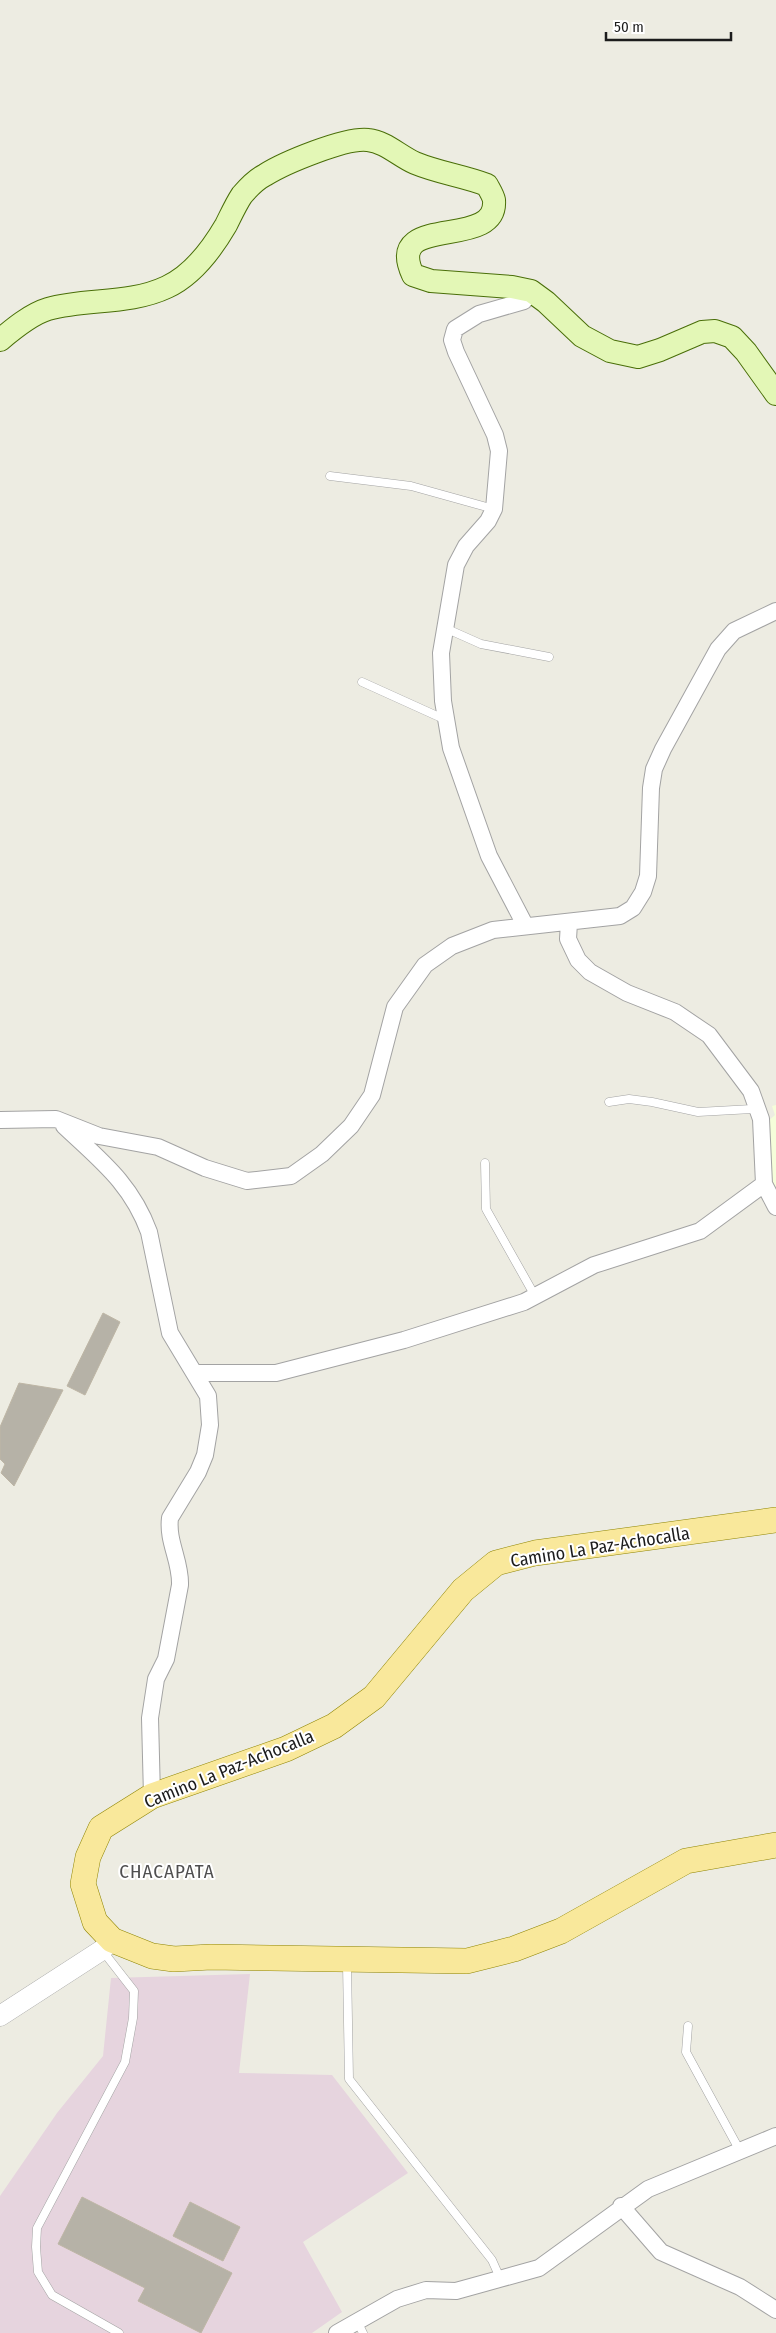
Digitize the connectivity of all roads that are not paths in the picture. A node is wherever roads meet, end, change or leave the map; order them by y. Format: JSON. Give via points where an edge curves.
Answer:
{"nodes":[{"id":1,"x":531,"y":291,"type":"junction"},
{"id":2,"x":0,"y":340,"type":"edge"},
{"id":3,"x":776,"y":394,"type":"edge"},
{"id":4,"x":330,"y":476,"type":"dead end"},
{"id":5,"x":494,"y":509,"type":"junction"},
{"id":6,"x":776,"y":611,"type":"edge"},
{"id":7,"x":445,"y":628,"type":"junction"},
{"id":8,"x":549,"y":657,"type":"dead end"},
{"id":9,"x":362,"y":682,"type":"dead end"},
{"id":10,"x":446,"y":720,"type":"junction"},
{"id":11,"x":569,"y":923,"type":"junction"},
{"id":12,"x":525,"y":925,"type":"junction"},
{"id":13,"x":609,"y":1102,"type":"dead end"},
{"id":14,"x":759,"y":1113,"type":"junction"},
{"id":15,"x":56,"y":1119,"type":"junction"},
{"id":16,"x":0,"y":1120,"type":"edge"},
{"id":17,"x":486,"y":1163,"type":"dead end"},
{"id":18,"x":764,"y":1184,"type":"junction"},
{"id":19,"x":776,"y":1207,"type":"edge"},
{"id":20,"x":535,"y":1296,"type":"junction"},
{"id":21,"x":194,"y":1373,"type":"junction"},
{"id":22,"x":776,"y":1520,"type":"edge"},
{"id":23,"x":152,"y":1796,"type":"junction"},
{"id":24,"x":776,"y":1845,"type":"edge"},
{"id":25,"x":107,"y":1945,"type":"junction"},
{"id":26,"x":347,"y":1959,"type":"junction"},
{"id":27,"x":0,"y":2016,"type":"edge"},
{"id":28,"x":688,"y":2026,"type":"dead end"},
{"id":29,"x":776,"y":2136,"type":"edge"},
{"id":30,"x":740,"y":2151,"type":"junction"},
{"id":31,"x":622,"y":2206,"type":"junction"},
{"id":32,"x":500,"y":2278,"type":"junction"},
{"id":33,"x":776,"y":2310,"type":"edge"},
{"id":34,"x":360,"y":2327,"type":"edge"},
{"id":35,"x":119,"y":2333,"type":"edge"},
{"id":36,"x":337,"y":2333,"type":"edge"}],
"edges":[{"from":1,"to":2,"type":"main road","via":[[431,282],[413,275],[407,262],[410,248],[420,237],[474,227],[490,216],[494,200],[487,185],[439,172],[369,140],[349,141],[264,175],[242,196],[218,239],[194,269],[167,287],[128,299],[46,309]]},
{"from":1,"to":3,"type":"main road","via":[[582,336],[610,351],[638,357],[702,332],[715,331],[732,336]]},
{"from":1,"to":5,"type":"street","via":[[524,301],[479,314],[455,329],[452,340],[495,435],[499,451]]},
{"from":4,"to":5,"type":"lane","via":[[411,486]]},
{"from":5,"to":7,"type":"street","via":[[456,565]]},
{"from":6,"to":11,"type":"street","via":[[734,631],[718,649],[663,749],[654,769],[651,788],[648,876],[633,908],[620,916]]},
{"from":7,"to":8,"type":"lane","via":[[481,644]]},
{"from":7,"to":10,"type":"street","via":[[441,653]]},
{"from":9,"to":10,"type":"lane"},
{"from":10,"to":12,"type":"street","via":[[451,748],[489,856]]},
{"from":11,"to":12,"type":"street"},
{"from":11,"to":14,"type":"street","via":[[568,939],[578,960],[590,972],[626,993],[675,1012],[709,1035],[751,1091]]},
{"from":12,"to":15,"type":"street","via":[[493,930],[452,946],[425,965],[395,1007],[372,1095],[351,1126],[322,1154],[291,1176],[247,1181],[158,1148],[99,1136]]},
{"from":13,"to":14,"type":"lane","via":[[629,1099],[698,1112],[752,1109]]},
{"from":14,"to":18,"type":"street"},
{"from":15,"to":16,"type":"street"},
{"from":15,"to":21,"type":"street","via":[[120,1178],[144,1217],[170,1333]]},
{"from":17,"to":20,"type":"lane","via":[[486,1209]]},
{"from":18,"to":19,"type":"street"},
{"from":18,"to":20,"type":"street","via":[[700,1231],[594,1265]]},
{"from":20,"to":21,"type":"street","via":[[404,1340],[276,1373]]},
{"from":21,"to":23,"type":"street","via":[[208,1396],[210,1424],[205,1455],[198,1472],[170,1518],[170,1541],[180,1585],[166,1660],[156,1679],[150,1718]]},
{"from":22,"to":23,"type":"main road","name":"Camino La Paz-Achocalla","via":[[535,1553],[496,1564],[463,1590],[374,1697],[334,1726],[286,1749]]},
{"from":23,"to":25,"type":"main road","name":"Camino La Paz-Achocalla","via":[[101,1828],[88,1857],[83,1884],[95,1922]]},
{"from":24,"to":26,"type":"main road","name":"Camino La Paz-Achocalla","via":[[686,1861],[561,1931],[514,1949],[466,1961]]},
{"from":25,"to":26,"type":"main road","name":"Camino La Paz-Achocalla","via":[[174,1959]]},
{"from":25,"to":27,"type":"street"},
{"from":25,"to":35,"type":"lane","via":[[134,1991],[125,2062],[37,2228],[36,2247],[38,2272],[52,2295]]},
{"from":26,"to":32,"type":"lane","via":[[349,2078],[492,2260]]},
{"from":28,"to":30,"type":"lane","via":[[686,2052]]},
{"from":29,"to":30,"type":"street"},
{"from":30,"to":31,"type":"street","via":[[648,2190]]},
{"from":31,"to":32,"type":"street","via":[[538,2268]]},
{"from":31,"to":33,"type":"street","via":[[661,2252],[740,2287]]},
{"from":32,"to":34,"type":"street","via":[[456,2291],[426,2290],[397,2300]]},
{"from":34,"to":36,"type":"street"}]}
